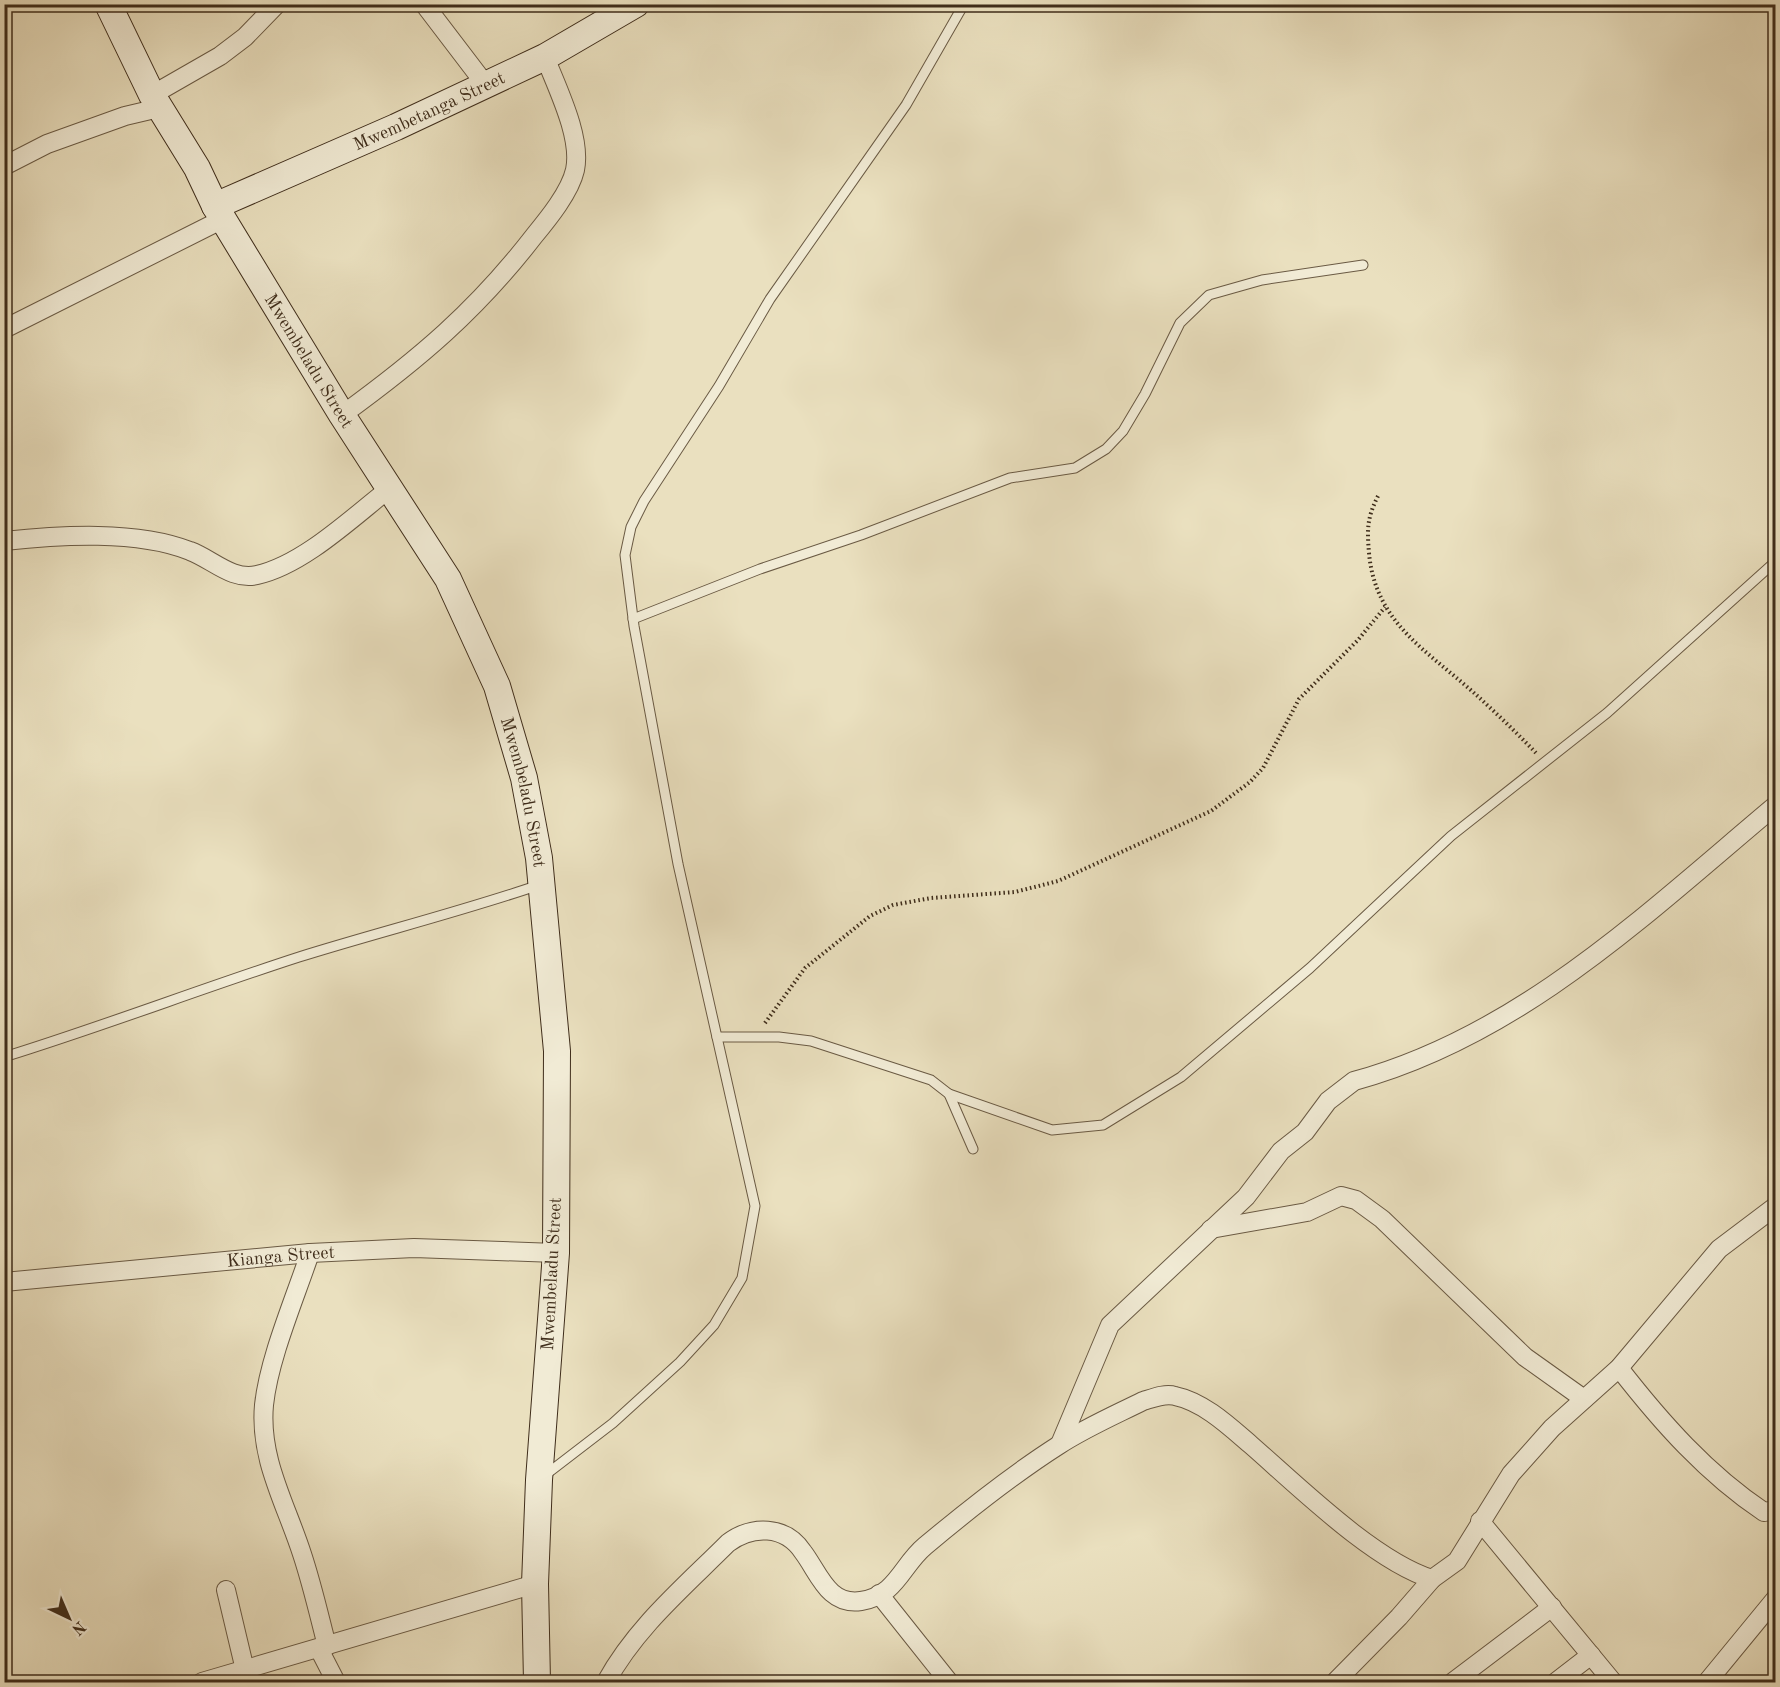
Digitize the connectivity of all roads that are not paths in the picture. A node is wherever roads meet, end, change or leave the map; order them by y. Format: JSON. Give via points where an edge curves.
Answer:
{"nodes":[{"id":1,"x":108,"y":4,"type":"edge"},
{"id":2,"x":277,"y":4,"type":"edge"},
{"id":3,"x":424,"y":4,"type":"edge"},
{"id":4,"x":636,"y":4,"type":"edge"},
{"id":5,"x":964,"y":4,"type":"edge"},
{"id":6,"x":545,"y":57,"type":"junction"},
{"id":7,"x":485,"y":84,"type":"junction"},
{"id":8,"x":155,"y":102,"type":"junction"},
{"id":9,"x":4,"y":166,"type":"edge"},
{"id":10,"x":219,"y":212,"type":"junction"},
{"id":11,"x":1363,"y":265,"type":"dead end"},
{"id":12,"x":4,"y":329,"type":"edge"},
{"id":13,"x":342,"y":415,"type":"junction"},
{"id":14,"x":390,"y":488,"type":"junction"},
{"id":15,"x":4,"y":541,"type":"edge"},
{"id":16,"x":1776,"y":561,"type":"edge"},
{"id":17,"x":633,"y":619,"type":"junction"},
{"id":18,"x":1776,"y":805,"type":"edge"},
{"id":19,"x":542,"y":884,"type":"junction"},
{"id":20,"x":717,"y":1037,"type":"junction"},
{"id":21,"x":4,"y":1057,"type":"edge"},
{"id":22,"x":949,"y":1094,"type":"junction"},
{"id":23,"x":973,"y":1149,"type":"dead end"},
{"id":24,"x":1775,"y":1207,"type":"edge"},
{"id":25,"x":1211,"y":1229,"type":"junction"},
{"id":26,"x":310,"y":1252,"type":"junction"},
{"id":27,"x":556,"y":1253,"type":"junction"},
{"id":28,"x":4,"y":1282,"type":"edge"},
{"id":29,"x":1619,"y":1368,"type":"junction"},
{"id":30,"x":1584,"y":1399,"type":"junction"},
{"id":31,"x":1060,"y":1444,"type":"junction"},
{"id":32,"x":538,"y":1480,"type":"junction"},
{"id":33,"x":1773,"y":1513,"type":"edge"},
{"id":34,"x":1480,"y":1521,"type":"junction"},
{"id":35,"x":1432,"y":1579,"type":"junction"},
{"id":36,"x":535,"y":1584,"type":"junction"},
{"id":37,"x":226,"y":1590,"type":"dead end"},
{"id":38,"x":879,"y":1594,"type":"junction"},
{"id":39,"x":1776,"y":1598,"type":"edge"},
{"id":40,"x":1552,"y":1607,"type":"junction"},
{"id":41,"x":323,"y":1648,"type":"junction"},
{"id":42,"x":1591,"y":1655,"type":"junction"},
{"id":43,"x":245,"y":1670,"type":"junction"},
{"id":44,"x":202,"y":1683,"type":"edge"},
{"id":45,"x":336,"y":1683,"type":"edge"},
{"id":46,"x":537,"y":1683,"type":"edge"},
{"id":47,"x":606,"y":1683,"type":"edge"},
{"id":48,"x":949,"y":1683,"type":"edge"},
{"id":49,"x":1335,"y":1683,"type":"edge"},
{"id":50,"x":1453,"y":1683,"type":"edge"},
{"id":51,"x":1556,"y":1683,"type":"edge"},
{"id":52,"x":1613,"y":1683,"type":"edge"},
{"id":53,"x":1707,"y":1683,"type":"edge"}],
"edges":[{"from":1,"to":8,"type":"street","name":"Mwembeladu Street"},
{"from":2,"to":8,"type":"street","via":[[244,37]]},
{"from":3,"to":7,"type":"street"},
{"from":4,"to":6,"type":"street","name":"Mwembetanga Street"},
{"from":5,"to":17,"type":"lane","via":[[906,105],[770,299],[644,501],[631,527],[625,555]]},
{"from":6,"to":7,"type":"street","name":"Mwembetanga Street"},
{"from":6,"to":13,"type":"street","via":[[573,130],[575,170],[554,210],[504,275],[447,334]]},
{"from":7,"to":10,"type":"street","name":"Mwembetanga Street"},
{"from":8,"to":9,"type":"street","via":[[47,144]]},
{"from":8,"to":10,"type":"street","name":"Mwembeladu Street","via":[[197,168]]},
{"from":10,"to":12,"type":"street"},
{"from":10,"to":13,"type":"street","name":"Mwembeladu Street"},
{"from":11,"to":17,"type":"lane","via":[[1262,280],[1209,295],[1180,323],[1123,431],[1106,449],[1075,468],[1010,478]]},
{"from":13,"to":14,"type":"street","name":"Mwembeladu Street"},
{"from":14,"to":15,"type":"street","via":[[309,550],[255,576],[236,575],[189,550],[137,539]]},
{"from":14,"to":19,"type":"street","name":"Mwembeladu Street","via":[[448,579],[497,686],[524,777]]},
{"from":16,"to":22,"type":"lane","via":[[1607,713],[1451,836],[1310,968],[1181,1077],[1103,1125],[1052,1130]]},
{"from":17,"to":20,"type":"lane","via":[[678,864]]},
{"from":18,"to":25,"type":"street","via":[[1605,948],[1551,986],[1449,1048],[1354,1081],[1340,1090],[1305,1132],[1281,1151],[1246,1197]]},
{"from":19,"to":21,"type":"lane","via":[[468,910],[339,944],[191,992],[97,1029]]},
{"from":19,"to":27,"type":"street","name":"Mwembeladu Street","via":[[557,1052]]},
{"from":20,"to":22,"type":"lane","via":[[811,1041],[931,1080]]},
{"from":20,"to":32,"type":"lane","via":[[755,1206],[742,1278],[714,1325],[680,1362],[613,1423]]},
{"from":22,"to":23,"type":"lane"},
{"from":24,"to":29,"type":"street","via":[[1719,1249]]},
{"from":25,"to":30,"type":"street","via":[[1306,1212],[1341,1196],[1356,1200],[1382,1219],[1525,1357]]},
{"from":25,"to":31,"type":"street","via":[[1110,1325]]},
{"from":26,"to":27,"type":"street","name":"Kianga Street","via":[[414,1248]]},
{"from":26,"to":28,"type":"street","name":"Kianga Street"},
{"from":26,"to":41,"type":"street","via":[[264,1405],[272,1477],[302,1554]]},
{"from":27,"to":32,"type":"street","name":"Mwembeladu Street"},
{"from":29,"to":30,"type":"street"},
{"from":29,"to":33,"type":"street","via":[[1709,1469],[1756,1507]]},
{"from":30,"to":34,"type":"street","via":[[1511,1474]]},
{"from":31,"to":35,"type":"street","via":[[1143,1401],[1174,1395],[1222,1420],[1355,1532],[1413,1573]]},
{"from":31,"to":38,"type":"street","via":[[1001,1484],[922,1548],[891,1589]]},
{"from":32,"to":36,"type":"street","name":"Mwembeladu Street"},
{"from":34,"to":35,"type":"street","via":[[1457,1560]]},
{"from":34,"to":40,"type":"street"},
{"from":35,"to":49,"type":"street"},
{"from":36,"to":41,"type":"street"},
{"from":36,"to":46,"type":"street","name":"Mwembeladu Street"},
{"from":37,"to":43,"type":"street"},
{"from":38,"to":47,"type":"street","via":[[862,1601],[840,1598],[819,1578],[802,1550],[782,1534],[760,1529],[741,1533],[650,1620]]},
{"from":38,"to":48,"type":"street"},
{"from":39,"to":53,"type":"street"},
{"from":40,"to":42,"type":"street"},
{"from":40,"to":50,"type":"street"},
{"from":41,"to":43,"type":"street"},
{"from":41,"to":45,"type":"street"},
{"from":42,"to":51,"type":"street"},
{"from":42,"to":52,"type":"street"},
{"from":43,"to":44,"type":"street"}]}
